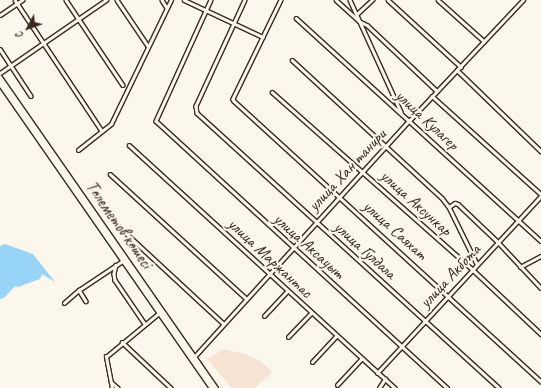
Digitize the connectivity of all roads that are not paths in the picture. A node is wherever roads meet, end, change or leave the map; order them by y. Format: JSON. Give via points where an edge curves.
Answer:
{"nodes":[{"id":1,"x":22,"y":0,"type":"edge"},
{"id":2,"x":66,"y":0,"type":"edge"},
{"id":3,"x":106,"y":0,"type":"edge"},
{"id":4,"x":117,"y":0,"type":"edge"},
{"id":5,"x":162,"y":0,"type":"edge"},
{"id":6,"x":171,"y":0,"type":"edge"},
{"id":7,"x":184,"y":0,"type":"edge"},
{"id":8,"x":211,"y":0,"type":"edge"},
{"id":9,"x":245,"y":0,"type":"edge"},
{"id":10,"x":281,"y":0,"type":"edge"},
{"id":11,"x":336,"y":0,"type":"edge"},
{"id":12,"x":350,"y":0,"type":"edge"},
{"id":13,"x":372,"y":0,"type":"edge"},
{"id":14,"x":388,"y":0,"type":"edge"},
{"id":15,"x":438,"y":0,"type":"edge"},
{"id":16,"x":523,"y":0,"type":"edge"},
{"id":17,"x":16,"y":2,"type":"edge"},
{"id":18,"x":167,"y":8,"type":"junction"},
{"id":19,"x":206,"y":10,"type":"junction"},
{"id":20,"x":357,"y":14,"type":"junction"},
{"id":21,"x":0,"y":15,"type":"edge"},
{"id":22,"x":296,"y":18,"type":"dead end"},
{"id":23,"x":78,"y":19,"type":"junction"},
{"id":24,"x":359,"y":21,"type":"junction"},
{"id":25,"x":234,"y":24,"type":"junction"},
{"id":26,"x":263,"y":37,"type":"junction"},
{"id":27,"x":44,"y":42,"type":"junction"},
{"id":28,"x":484,"y":42,"type":"junction"},
{"id":29,"x":148,"y":46,"type":"junction"},
{"id":30,"x":0,"y":49,"type":"edge"},
{"id":31,"x":292,"y":60,"type":"dead end"},
{"id":32,"x":10,"y":66,"type":"junction"},
{"id":33,"x":461,"y":66,"type":"junction"},
{"id":34,"x":457,"y":70,"type":"junction"},
{"id":35,"x":0,"y":74,"type":"edge"},
{"id":36,"x":0,"y":77,"type":"edge"},
{"id":37,"x":0,"y":83,"type":"edge"},
{"id":38,"x":123,"y":85,"type":"dead end"},
{"id":39,"x":437,"y":91,"type":"junction"},
{"id":40,"x":272,"y":92,"type":"dead end"},
{"id":41,"x":31,"y":96,"type":"dead end"},
{"id":42,"x":432,"y":96,"type":"junction"},
{"id":43,"x":402,"y":114,"type":"junction"},
{"id":44,"x":409,"y":121,"type":"junction"},
{"id":45,"x":102,"y":131,"type":"junction"},
{"id":46,"x":129,"y":145,"type":"dead end"},
{"id":47,"x":386,"y":146,"type":"junction"},
{"id":48,"x":78,"y":150,"type":"dead end"},
{"id":49,"x":541,"y":151,"type":"edge"},
{"id":50,"x":363,"y":172,"type":"junction"},
{"id":51,"x":110,"y":174,"type":"dead end"},
{"id":52,"x":541,"y":195,"type":"edge"},
{"id":53,"x":340,"y":196,"type":"junction"},
{"id":54,"x":449,"y":207,"type":"junction"},
{"id":55,"x":518,"y":220,"type":"junction"},
{"id":56,"x":316,"y":222,"type":"junction"},
{"id":57,"x":116,"y":224,"type":"dead end"},
{"id":58,"x":541,"y":241,"type":"edge"},
{"id":59,"x":498,"y":242,"type":"junction"},
{"id":60,"x":293,"y":248,"type":"junction"},
{"id":61,"x":541,"y":256,"type":"edge"},
{"id":62,"x":125,"y":259,"type":"junction"},
{"id":63,"x":477,"y":264,"type":"junction"},
{"id":64,"x":116,"y":265,"type":"junction"},
{"id":65,"x":520,"y":267,"type":"junction"},
{"id":66,"x":472,"y":269,"type":"junction"},
{"id":67,"x":269,"y":274,"type":"junction"},
{"id":68,"x":541,"y":288,"type":"edge"},
{"id":69,"x":79,"y":290,"type":"junction"},
{"id":70,"x":287,"y":291,"type":"junction"},
{"id":71,"x":448,"y":295,"type":"junction"},
{"id":72,"x":247,"y":299,"type":"junction"},
{"id":73,"x":86,"y":301,"type":"dead end"},
{"id":74,"x":64,"y":303,"type":"dead end"},
{"id":75,"x":159,"y":313,"type":"junction"},
{"id":76,"x":311,"y":313,"type":"junction"},
{"id":77,"x":264,"y":316,"type":"dead end"},
{"id":78,"x":425,"y":321,"type":"junction"},
{"id":79,"x":145,"y":324,"type":"junction"},
{"id":80,"x":224,"y":324,"type":"junction"},
{"id":81,"x":541,"y":334,"type":"edge"},
{"id":82,"x":336,"y":336,"type":"junction"},
{"id":83,"x":288,"y":337,"type":"dead end"},
{"id":84,"x":122,"y":342,"type":"junction"},
{"id":85,"x":401,"y":346,"type":"junction"},
{"id":86,"x":193,"y":358,"type":"junction"},
{"id":87,"x":361,"y":359,"type":"junction"},
{"id":88,"x":312,"y":362,"type":"dead end"},
{"id":89,"x":377,"y":373,"type":"junction"},
{"id":90,"x":385,"y":379,"type":"junction"},
{"id":91,"x":541,"y":381,"type":"edge"},
{"id":92,"x":111,"y":382,"type":"junction"},
{"id":93,"x":337,"y":385,"type":"dead end"},
{"id":94,"x":112,"y":388,"type":"edge"},
{"id":95,"x":118,"y":388,"type":"edge"},
{"id":96,"x":171,"y":388,"type":"edge"},
{"id":97,"x":212,"y":388,"type":"edge"},
{"id":98,"x":216,"y":388,"type":"edge"},
{"id":99,"x":379,"y":388,"type":"edge"},
{"id":100,"x":395,"y":388,"type":"edge"},
{"id":101,"x":447,"y":388,"type":"edge"},
{"id":102,"x":499,"y":388,"type":"edge"}],
"edges":[{"from":1,"to":17,"type":"street"},
{"from":2,"to":23,"type":"street"},
{"from":3,"to":23,"type":"street"},
{"from":4,"to":29,"type":"street"},
{"from":5,"to":18,"type":"street"},
{"from":6,"to":18,"type":"street"},
{"from":7,"to":19,"type":"street"},
{"from":8,"to":19,"type":"street"},
{"from":9,"to":25,"type":"street"},
{"from":10,"to":26,"type":"street"},
{"from":11,"to":24,"type":"street"},
{"from":12,"to":20,"type":"street"},
{"from":13,"to":20,"type":"street"},
{"from":14,"to":33,"type":"street"},
{"from":15,"to":28,"type":"street"},
{"from":16,"to":28,"type":"street","name":"улица Хан танири"},
{"from":17,"to":21,"type":"street"},
{"from":17,"to":27,"type":"street"},
{"from":18,"to":29,"type":"street"},
{"from":19,"to":25,"type":"street"},
{"from":19,"to":60,"type":"street","name":"улица Аксауыт","via":[[156,121]]},
{"from":20,"to":24,"type":"street"},
{"from":22,"to":43,"type":"street","name":"улица Кулагер"},
{"from":23,"to":27,"type":"street"},
{"from":23,"to":38,"type":"street"},
{"from":24,"to":39,"type":"street","via":[[367,25]]},
{"from":24,"to":43,"type":"street"},
{"from":25,"to":26,"type":"street"},
{"from":25,"to":56,"type":"street","name":"улица Гулдала","via":[[196,106],[197,113]]},
{"from":26,"to":53,"type":"street","name":"улица Саяхат","via":[[233,99]]},
{"from":27,"to":32,"type":"street"},
{"from":27,"to":45,"type":"street"},
{"from":28,"to":33,"type":"street","name":"улица Хан танири"},
{"from":29,"to":45,"type":"street","via":[[111,124]]},
{"from":30,"to":32,"type":"street"},
{"from":31,"to":47,"type":"street"},
{"from":32,"to":35,"type":"street"},
{"from":32,"to":41,"type":"street"},
{"from":33,"to":34,"type":"street","name":"улица Хан танири"},
{"from":34,"to":39,"type":"street","name":"улица Хан танири"},
{"from":34,"to":49,"type":"street"},
{"from":36,"to":62,"type":"main road","name":"Төлеметов көшесі"},
{"from":37,"to":62,"type":"main road","name":"Төлеметов көшесі"},
{"from":39,"to":42,"type":"street","name":"улица Хан танири"},
{"from":40,"to":50,"type":"street","name":"улица Аксункар"},
{"from":42,"to":44,"type":"street","name":"улица Хан танири"},
{"from":42,"to":52,"type":"street"},
{"from":43,"to":44,"type":"street","name":"улица Кулагер"},
{"from":44,"to":47,"type":"street","name":"улица Хан танири"},
{"from":44,"to":55,"type":"street","name":"улица Кулагер"},
{"from":45,"to":48,"type":"street"},
{"from":46,"to":67,"type":"street","name":"улица Маржантас"},
{"from":47,"to":50,"type":"street","name":"улица Хан танири"},
{"from":47,"to":54,"type":"street"},
{"from":50,"to":53,"type":"street","name":"улица Хан танири"},
{"from":50,"to":66,"type":"street","name":"улица Аксункар"},
{"from":51,"to":72,"type":"street"},
{"from":52,"to":55,"type":"street","name":"улица Акбота"},
{"from":53,"to":56,"type":"street","name":"улица Хан танири"},
{"from":53,"to":71,"type":"street","name":"улица Саяхат"},
{"from":54,"to":59,"type":"street","via":[[458,204]]},
{"from":54,"to":63,"type":"street"},
{"from":55,"to":58,"type":"street","name":"улица Кулагер"},
{"from":55,"to":59,"type":"street","name":"улица Акбота"},
{"from":56,"to":60,"type":"street","name":"улица Хан танири"},
{"from":56,"to":78,"type":"street","name":"улица Гулдала"},
{"from":57,"to":80,"type":"street"},
{"from":59,"to":63,"type":"street","name":"улица Акбота"},
{"from":59,"to":65,"type":"street"},
{"from":60,"to":67,"type":"street","name":"улица Хан танири"},
{"from":60,"to":85,"type":"street","name":"улица Аксауыт"},
{"from":61,"to":65,"type":"street"},
{"from":62,"to":64,"type":"street"},
{"from":62,"to":75,"type":"main road","name":"Төлеметов көшесі"},
{"from":62,"to":86,"type":"main road","name":"Төлеметов көшесі"},
{"from":63,"to":66,"type":"street","name":"улица Акбота"},
{"from":64,"to":69,"type":"street"},
{"from":64,"to":79,"type":"street","via":[[115,280]]},
{"from":65,"to":68,"type":"street"},
{"from":66,"to":71,"type":"street","name":"улица Акбота"},
{"from":66,"to":81,"type":"street","name":"улица Аксункар"},
{"from":67,"to":70,"type":"street","name":"улица Маржантас"},
{"from":67,"to":72,"type":"street","name":"улица Хан танири"},
{"from":69,"to":73,"type":"street"},
{"from":69,"to":74,"type":"street"},
{"from":70,"to":76,"type":"street","name":"улица Маржантас"},
{"from":70,"to":77,"type":"street"},
{"from":71,"to":78,"type":"street","name":"улица Акбота"},
{"from":71,"to":91,"type":"street","name":"улица Саяхат"},
{"from":72,"to":80,"type":"street","name":"улица Хан танири"},
{"from":75,"to":79,"type":"street"},
{"from":75,"to":86,"type":"main road","name":"Төлеметов көшесі"},
{"from":76,"to":82,"type":"street","name":"улица Маржантас"},
{"from":76,"to":83,"type":"street"},
{"from":78,"to":85,"type":"street","name":"улица Акбота"},
{"from":78,"to":102,"type":"street","name":"улица Гулдала"},
{"from":79,"to":84,"type":"street"},
{"from":80,"to":86,"type":"street","name":"улица Хан танири"},
{"from":82,"to":87,"type":"street","name":"улица Маржантас"},
{"from":82,"to":88,"type":"street"},
{"from":84,"to":92,"type":"street","via":[[106,357]]},
{"from":84,"to":96,"type":"street"},
{"from":85,"to":89,"type":"street","name":"улица Акбота"},
{"from":85,"to":101,"type":"street","name":"улица Аксауыт"},
{"from":86,"to":97,"type":"main road","name":"Төлеметов көшесі"},
{"from":86,"to":98,"type":"main road","name":"Төлеметов көшесі"},
{"from":87,"to":89,"type":"street","name":"улица Маржантас"},
{"from":87,"to":93,"type":"street"},
{"from":89,"to":90,"type":"street","name":"улица Маржантас"},
{"from":90,"to":99,"type":"street"},
{"from":90,"to":100,"type":"street","name":"улица Маржантас"},
{"from":92,"to":94,"type":"street"},
{"from":92,"to":95,"type":"street"}]}
